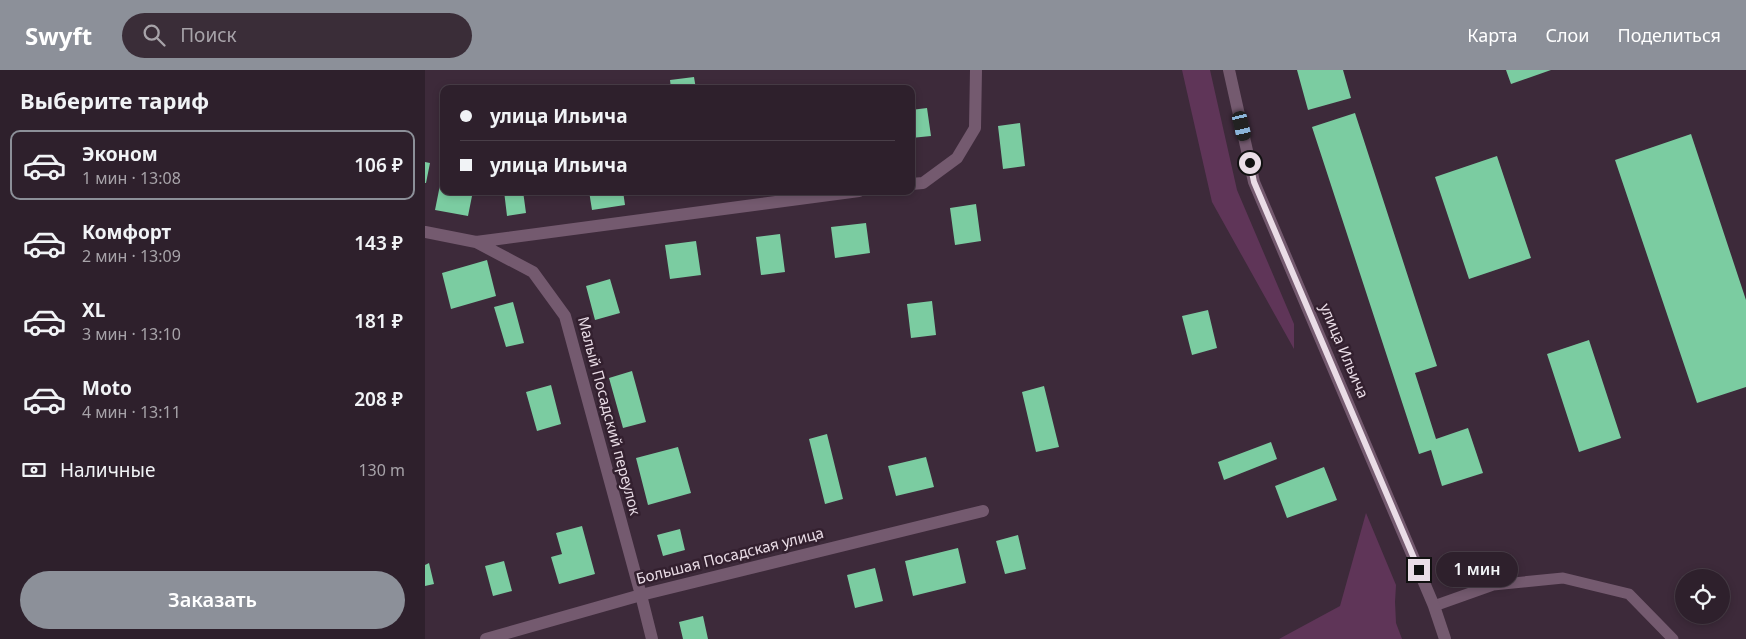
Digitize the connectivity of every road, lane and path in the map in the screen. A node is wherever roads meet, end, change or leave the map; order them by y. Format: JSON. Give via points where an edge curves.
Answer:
{"nodes":[{"id":1,"x":975,"y":70,"type":"edge"},
{"id":2,"x":1229,"y":70,"type":"edge"},
{"id":3,"x":915,"y":184,"type":"edge"},
{"id":4,"x":829,"y":195,"type":"edge"},
{"id":5,"x":425,"y":232,"type":"edge"},
{"id":6,"x":477,"y":242,"type":"junction"},
{"id":7,"x":983,"y":511,"type":"dead end"},
{"id":8,"x":641,"y":595,"type":"junction"},
{"id":9,"x":1434,"y":606,"type":"junction"},
{"id":10,"x":486,"y":639,"type":"edge"},
{"id":11,"x":652,"y":639,"type":"edge"},
{"id":12,"x":1445,"y":639,"type":"edge"},
{"id":13,"x":1673,"y":639,"type":"edge"}],
"edges":[{"from":1,"to":3,"type":"street","via":[[975,128],[957,158],[923,183]]},
{"from":2,"to":9,"type":"street","name":"улица Ильича","via":[[1254,182]]},
{"from":4,"to":6,"type":"street"},
{"from":5,"to":6,"type":"street"},
{"from":6,"to":8,"type":"street","name":"Малый Посадский переулок","via":[[533,272],[565,316]]},
{"from":7,"to":8,"type":"street","name":"Большая Посадская улица"},
{"from":8,"to":10,"type":"street","name":"Большая Посадская улица"},
{"from":8,"to":11,"type":"street","name":"Малый Посадский переулок"},
{"from":9,"to":12,"type":"street","name":"улица Ильича"},
{"from":9,"to":13,"type":"lane","via":[[1493,585],[1563,578],[1629,594]]}]}
